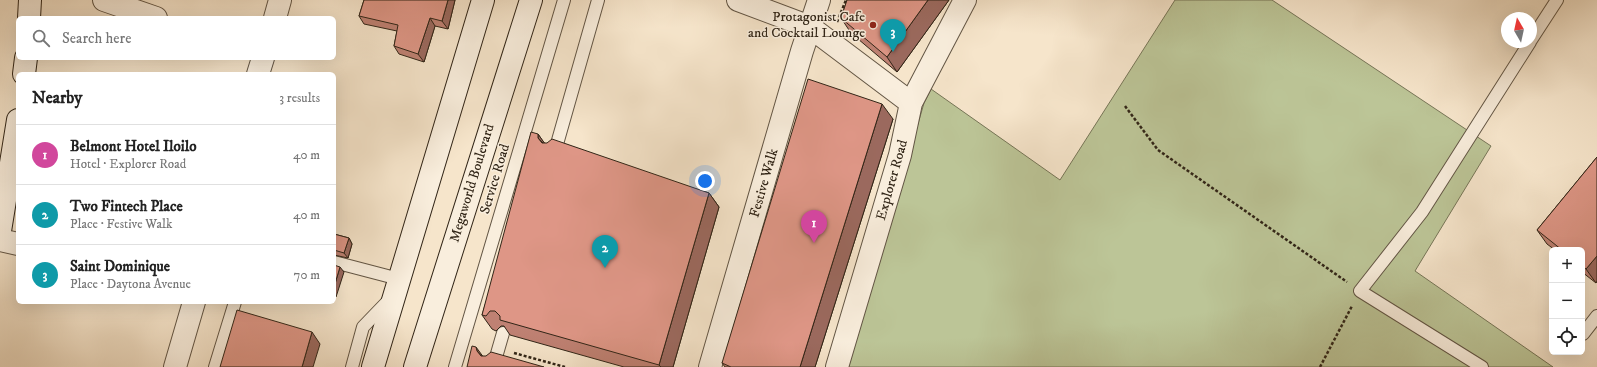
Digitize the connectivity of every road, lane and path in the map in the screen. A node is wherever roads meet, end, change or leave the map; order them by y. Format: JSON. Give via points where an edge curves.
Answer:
{"nodes":[{"id":1,"x":30,"y":0,"type":"edge"},
{"id":2,"x":104,"y":0,"type":"edge"},
{"id":3,"x":280,"y":0,"type":"edge"},
{"id":4,"x":483,"y":0,"type":"edge"},
{"id":5,"x":531,"y":0,"type":"edge"},
{"id":6,"x":564,"y":0,"type":"edge"},
{"id":7,"x":598,"y":0,"type":"edge"},
{"id":8,"x":738,"y":0,"type":"edge"},
{"id":9,"x":819,"y":0,"type":"edge"},
{"id":10,"x":965,"y":0,"type":"edge"},
{"id":11,"x":1557,"y":0,"type":"edge"},
{"id":12,"x":29,"y":16,"type":"edge"},
{"id":13,"x":150,"y":16,"type":"edge"},
{"id":14,"x":276,"y":16,"type":"edge"},
{"id":15,"x":810,"y":27,"type":"junction"},
{"id":16,"x":1537,"y":30,"type":"edge"},
{"id":17,"x":1526,"y":48,"type":"edge"},
{"id":18,"x":26,"y":60,"type":"edge"},
{"id":19,"x":262,"y":60,"type":"edge"},
{"id":20,"x":24,"y":72,"type":"edge"},
{"id":21,"x":259,"y":72,"type":"edge"},
{"id":22,"x":911,"y":103,"type":"junction"},
{"id":23,"x":1125,"y":106,"type":"dead end"},
{"id":24,"x":16,"y":132,"type":"edge"},
{"id":25,"x":555,"y":151,"type":"edge"},
{"id":26,"x":0,"y":231,"type":"edge"},
{"id":27,"x":0,"y":240,"type":"edge"},
{"id":28,"x":16,"y":244,"type":"edge"},
{"id":29,"x":336,"y":263,"type":"edge"},
{"id":30,"x":396,"y":287,"type":"junction"},
{"id":31,"x":1360,"y":291,"type":"junction"},
{"id":32,"x":193,"y":304,"type":"edge"},
{"id":33,"x":234,"y":304,"type":"edge"},
{"id":34,"x":1597,"y":316,"type":"edge"},
{"id":35,"x":1585,"y":331,"type":"edge"},
{"id":36,"x":503,"y":333,"type":"edge"},
{"id":37,"x":499,"y":348,"type":"junction"},
{"id":38,"x":494,"y":364,"type":"edge"},
{"id":39,"x":175,"y":367,"type":"edge"},
{"id":40,"x":215,"y":367,"type":"edge"},
{"id":41,"x":352,"y":367,"type":"edge"},
{"id":42,"x":373,"y":367,"type":"edge"},
{"id":43,"x":415,"y":367,"type":"edge"},
{"id":44,"x":455,"y":367,"type":"edge"},
{"id":45,"x":565,"y":367,"type":"edge"},
{"id":46,"x":710,"y":367,"type":"edge"},
{"id":47,"x":837,"y":367,"type":"edge"},
{"id":48,"x":1320,"y":367,"type":"edge"},
{"id":49,"x":1482,"y":367,"type":"edge"}],
"edges":[{"from":1,"to":12,"type":"street"},
{"from":2,"to":13,"type":"street"},
{"from":3,"to":14,"type":"street"},
{"from":4,"to":30,"type":"street"},
{"from":5,"to":43,"type":"street","name":"Megaworld Boulevard"},
{"from":6,"to":44,"type":"lane","name":"Service Road"},
{"from":7,"to":25,"type":"lane"},
{"from":8,"to":15,"type":"street"},
{"from":9,"to":15,"type":"street","name":"Festive Walk"},
{"from":10,"to":22,"type":"street","name":"Explorer Road"},
{"from":11,"to":16,"type":"lane"},
{"from":15,"to":22,"type":"street"},
{"from":15,"to":46,"type":"street","name":"Festive Walk"},
{"from":17,"to":31,"type":"lane","via":[[1422,212]]},
{"from":18,"to":20,"type":"street"},
{"from":19,"to":21,"type":"street"},
{"from":22,"to":47,"type":"street","name":"Explorer Road","via":[[900,155]]},
{"from":23,"to":31,"type":"path","via":[[1158,150]]},
{"from":24,"to":26,"type":"street"},
{"from":27,"to":28,"type":"street"},
{"from":29,"to":30,"type":"lane"},
{"from":30,"to":41,"type":"lane","via":[[363,328]]},
{"from":30,"to":42,"type":"street"},
{"from":31,"to":48,"type":"path"},
{"from":31,"to":49,"type":"lane"},
{"from":32,"to":39,"type":"street"},
{"from":33,"to":40,"type":"lane"},
{"from":34,"to":35,"type":"lane"},
{"from":36,"to":37,"type":"lane"},
{"from":37,"to":38,"type":"lane"},
{"from":37,"to":45,"type":"path"}]}
